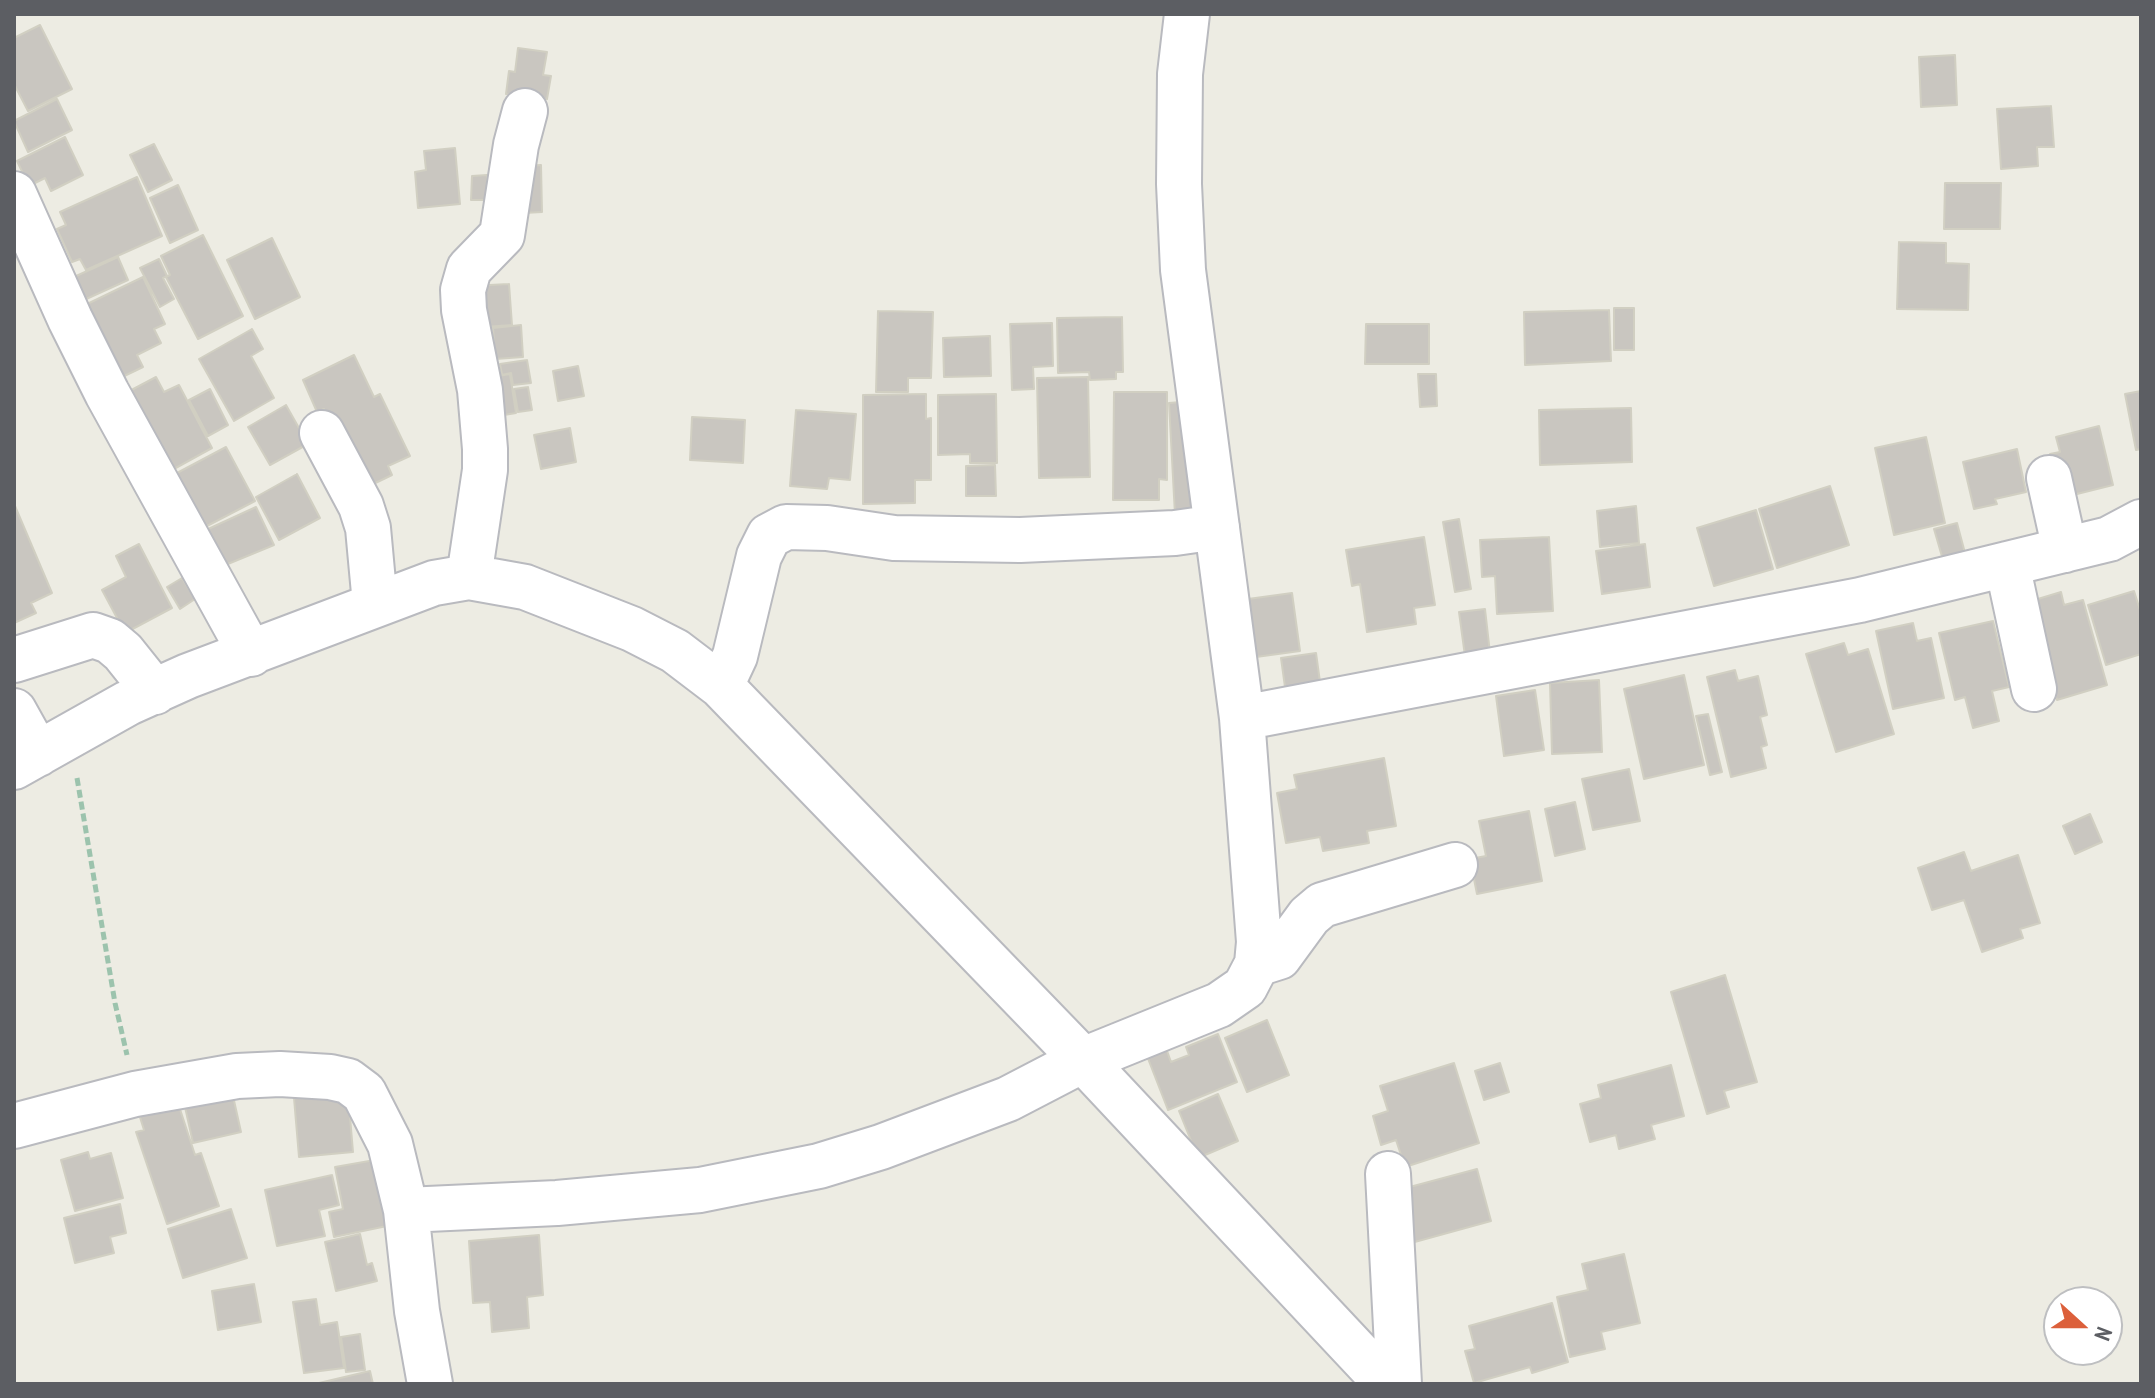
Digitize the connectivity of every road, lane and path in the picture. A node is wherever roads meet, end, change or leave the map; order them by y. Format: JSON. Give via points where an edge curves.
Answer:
{"nodes":[{"id":1,"x":1187,"y":14,"type":"edge"},
{"id":2,"x":525,"y":111,"type":"dead end"},
{"id":3,"x":14,"y":194,"type":"edge"},
{"id":4,"x":322,"y":433,"type":"dead end"},
{"id":5,"x":2049,"y":478,"type":"dead end"},
{"id":6,"x":2141,"y":522,"type":"edge"},
{"id":7,"x":1217,"y":527,"type":"junction"},
{"id":8,"x":2065,"y":550,"type":"junction"},
{"id":9,"x":2007,"y":564,"type":"junction"},
{"id":10,"x":469,"y":577,"type":"junction"},
{"id":11,"x":375,"y":604,"type":"junction"},
{"id":12,"x":251,"y":654,"type":"junction"},
{"id":13,"x":14,"y":660,"type":"edge"},
{"id":14,"x":721,"y":686,"type":"junction"},
{"id":15,"x":2034,"y":689,"type":"dead end"},
{"id":16,"x":155,"y":692,"type":"junction"},
{"id":17,"x":14,"y":711,"type":"edge"},
{"id":18,"x":1242,"y":718,"type":"junction"},
{"id":19,"x":38,"y":754,"type":"edge"},
{"id":20,"x":1455,"y":865,"type":"dead end"},
{"id":21,"x":1257,"y":964,"type":"junction"},
{"id":22,"x":1083,"y":1060,"type":"junction"},
{"id":23,"x":135,"y":1094,"type":"junction"},
{"id":24,"x":14,"y":1126,"type":"edge"},
{"id":25,"x":1388,"y":1174,"type":"dead end"},
{"id":26,"x":406,"y":1210,"type":"junction"},
{"id":27,"x":430,"y":1384,"type":"edge"},
{"id":28,"x":1387,"y":1384,"type":"edge"},
{"id":29,"x":1399,"y":1384,"type":"edge"}],
"edges":[{"from":1,"to":7,"type":"street","via":[[1180,74],[1183,270]]},
{"from":2,"to":10,"type":"street","via":[[502,235],[469,269],[463,290],[485,449]]},
{"from":3,"to":12,"type":"street","via":[[107,393]]},
{"from":4,"to":11,"type":"street","via":[[368,528]]},
{"from":5,"to":8,"type":"street"},
{"from":6,"to":8,"type":"street","via":[[2109,539]]},
{"from":7,"to":14,"type":"street","via":[[1020,540],[894,538],[786,527],[769,536],[759,556],[735,656]]},
{"from":7,"to":18,"type":"street"},
{"from":8,"to":9,"type":"street"},
{"from":9,"to":15,"type":"street"},
{"from":9,"to":18,"type":"street","via":[[1860,600]]},
{"from":10,"to":11,"type":"street"},
{"from":10,"to":14,"type":"street","via":[[525,587],[632,629],[675,651]]},
{"from":11,"to":12,"type":"street"},
{"from":12,"to":16,"type":"street"},
{"from":13,"to":16,"type":"street","via":[[93,635],[123,652]]},
{"from":14,"to":22,"type":"street"},
{"from":16,"to":19,"type":"street"},
{"from":17,"to":19,"type":"street"},
{"from":18,"to":21,"type":"street","via":[[1257,894]]},
{"from":19,"to":23,"type":"path","via":[[80,785],[101,926]]},
{"from":20,"to":21,"type":"street","via":[[1322,905],[1279,957]]},
{"from":21,"to":22,"type":"street","via":[[1245,987],[1219,1005]]},
{"from":22,"to":26,"type":"street","via":[[1008,1099],[881,1147],[752,1182],[584,1200]]},
{"from":22,"to":28,"type":"street"},
{"from":23,"to":24,"type":"street"},
{"from":23,"to":26,"type":"street","via":[[237,1076],[348,1081],[364,1093],[390,1144]]},
{"from":25,"to":29,"type":"street"},
{"from":26,"to":27,"type":"street"}]}
